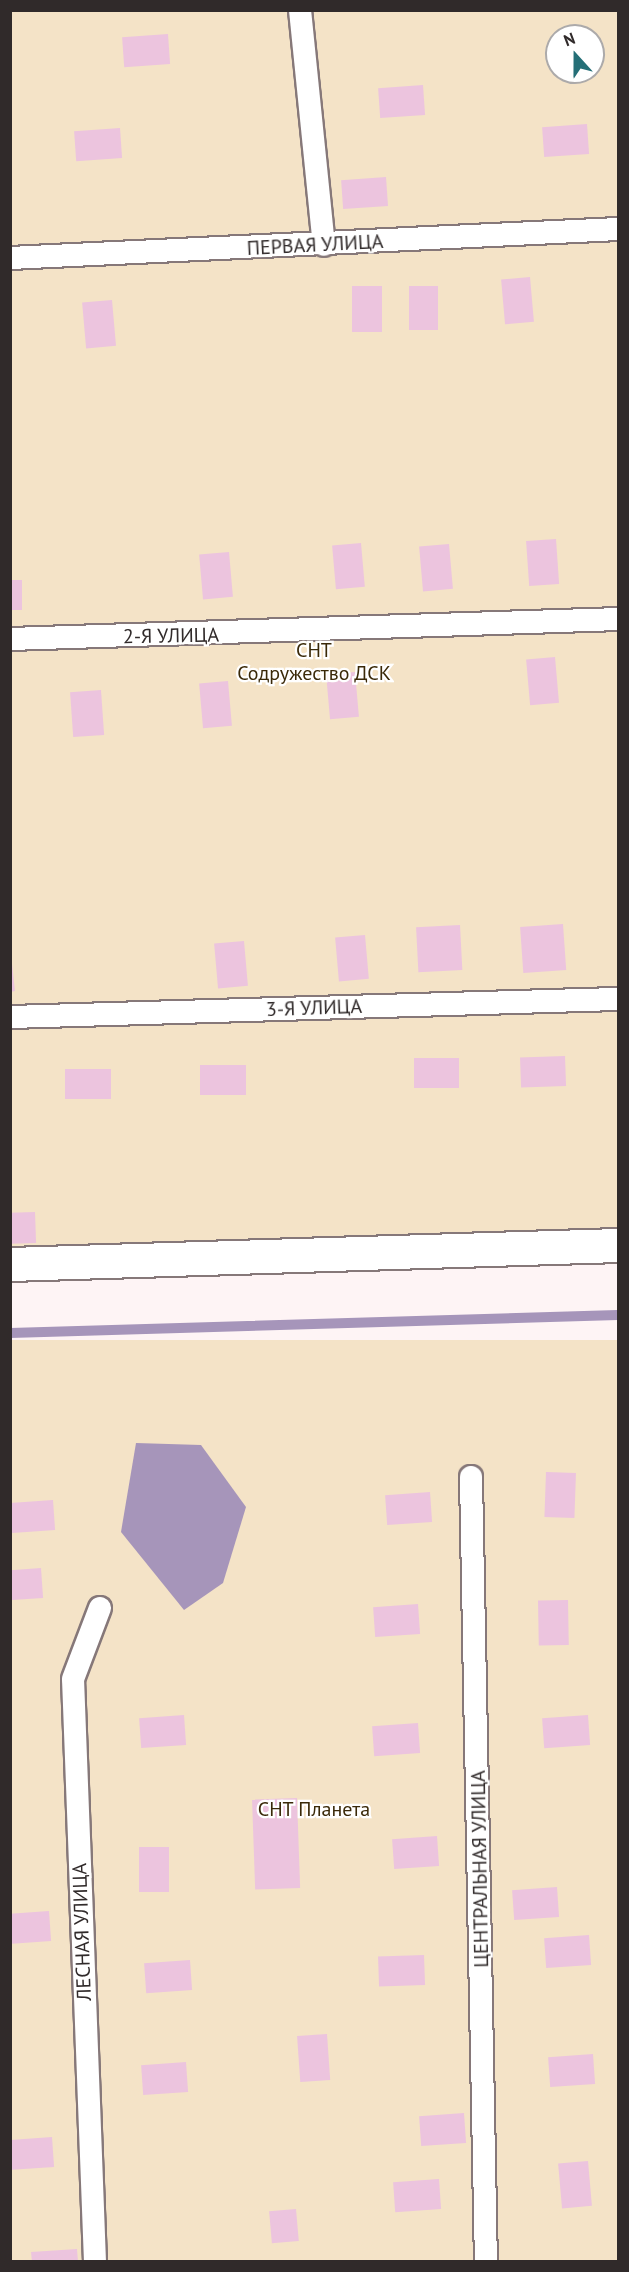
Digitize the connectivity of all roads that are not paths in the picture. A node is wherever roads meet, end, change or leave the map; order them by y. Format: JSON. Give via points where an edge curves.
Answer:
{"nodes":[{"id":1,"x":300,"y":10,"type":"edge"},
{"id":2,"x":618,"y":229,"type":"edge"},
{"id":3,"x":324,"y":245,"type":"junction"},
{"id":4,"x":10,"y":258,"type":"edge"},
{"id":5,"x":618,"y":619,"type":"edge"},
{"id":6,"x":10,"y":639,"type":"edge"},
{"id":7,"x":618,"y":999,"type":"edge"},
{"id":8,"x":10,"y":1017,"type":"edge"},
{"id":9,"x":618,"y":1245,"type":"edge"},
{"id":10,"x":10,"y":1264,"type":"edge"},
{"id":11,"x":471,"y":1477,"type":"dead end"},
{"id":12,"x":100,"y":1608,"type":"dead end"},
{"id":13,"x":94,"y":2262,"type":"edge"},
{"id":14,"x":486,"y":2262,"type":"edge"}],
"edges":[{"from":1,"to":3,"type":"lane"},
{"from":2,"to":3,"type":"lane","name":"ПЕРВАЯ УЛИЦА"},
{"from":3,"to":4,"type":"lane","name":"ПЕРВАЯ УЛИЦА"},
{"from":5,"to":6,"type":"lane","name":"2-Я УЛИЦА"},
{"from":7,"to":8,"type":"lane","name":"3-Я УЛИЦА"},
{"from":9,"to":10,"type":"street"},
{"from":11,"to":14,"type":"lane","name":"ЦЕНТРАЛЬНАЯ УЛИЦА"},
{"from":12,"to":13,"type":"lane","name":"ЛЕСНАЯ УЛИЦА","via":[[73,1679]]}]}
